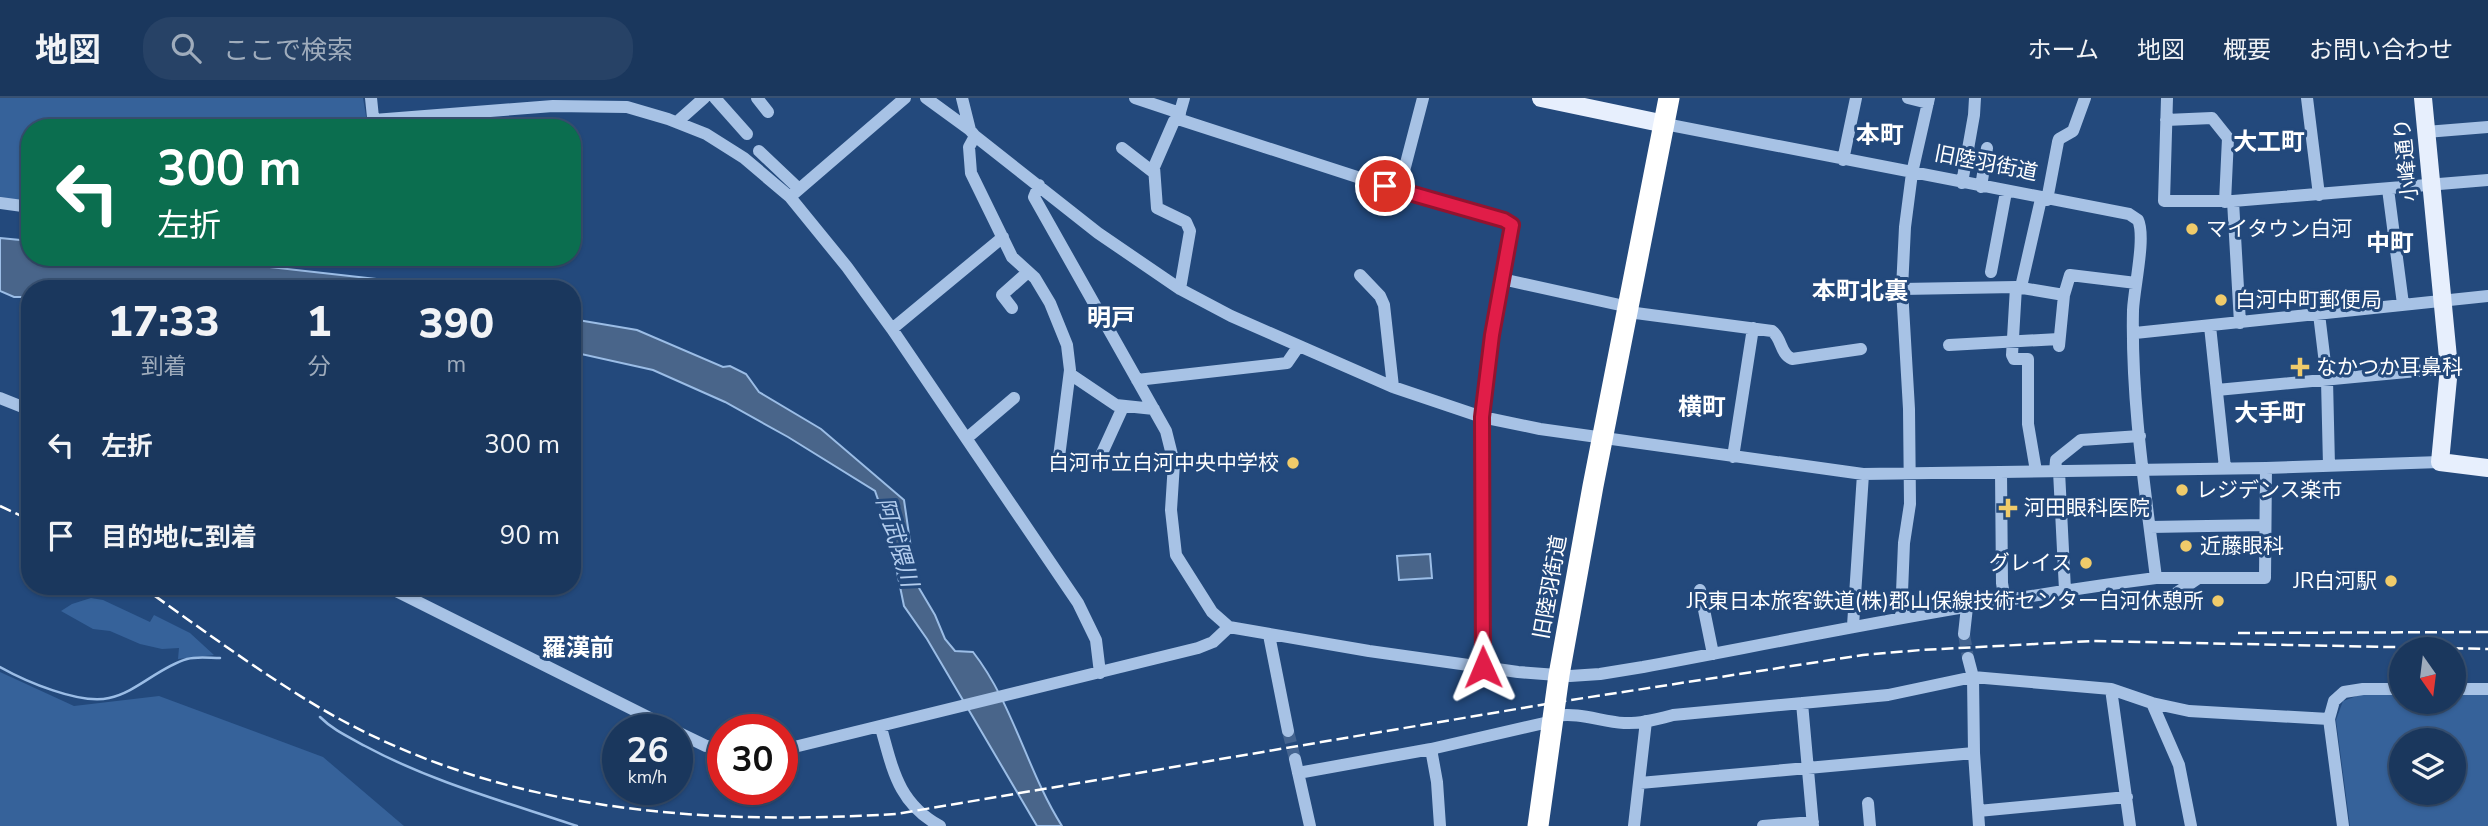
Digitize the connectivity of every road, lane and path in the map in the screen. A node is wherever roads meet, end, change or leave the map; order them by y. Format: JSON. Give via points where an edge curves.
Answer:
{"nodes":[{"id":1,"x":371,"y":98,"type":"edge"},
{"id":2,"x":704,"y":98,"type":"edge"},
{"id":3,"x":715,"y":98,"type":"edge"},
{"id":4,"x":757,"y":98,"type":"edge"},
{"id":5,"x":905,"y":98,"type":"edge"},
{"id":6,"x":926,"y":98,"type":"edge"},
{"id":7,"x":962,"y":98,"type":"edge"},
{"id":8,"x":1135,"y":98,"type":"edge"},
{"id":9,"x":1184,"y":98,"type":"edge"},
{"id":10,"x":1423,"y":98,"type":"edge"},
{"id":11,"x":1541,"y":98,"type":"edge"},
{"id":12,"x":1669,"y":98,"type":"edge"},
{"id":13,"x":1856,"y":98,"type":"edge"},
{"id":14,"x":1908,"y":98,"type":"edge"},
{"id":15,"x":1975,"y":98,"type":"edge"},
{"id":16,"x":2085,"y":98,"type":"edge"},
{"id":17,"x":2167,"y":98,"type":"edge"},
{"id":18,"x":2307,"y":98,"type":"edge"},
{"id":19,"x":2423,"y":98,"type":"edge"},
{"id":20,"x":1928,"y":100,"type":"edge"},
{"id":21,"x":768,"y":112,"type":"dead end"},
{"id":22,"x":1179,"y":116,"type":"junction"},
{"id":23,"x":373,"y":119,"type":"edge"},
{"id":24,"x":424,"y":119,"type":"edge"},
{"id":25,"x":2166,"y":120,"type":"junction"},
{"id":26,"x":677,"y":122,"type":"junction"},
{"id":27,"x":1665,"y":124,"type":"junction"},
{"id":28,"x":2488,"y":127,"type":"edge"},
{"id":29,"x":2426,"y":132,"type":"junction"},
{"id":30,"x":972,"y":133,"type":"junction"},
{"id":31,"x":747,"y":134,"type":"dead end"},
{"id":32,"x":1122,"y":148,"type":"dead end"},
{"id":33,"x":1987,"y":148,"type":"dead end"},
{"id":34,"x":759,"y":151,"type":"dead end"},
{"id":35,"x":1843,"y":160,"type":"junction"},
{"id":36,"x":1153,"y":172,"type":"junction"},
{"id":37,"x":1912,"y":173,"type":"junction"},
{"id":38,"x":2488,"y":180,"type":"edge"},
{"id":39,"x":1962,"y":183,"type":"junction"},
{"id":40,"x":1039,"y":185,"type":"junction"},
{"id":41,"x":2432,"y":185,"type":"junction"},
{"id":42,"x":1981,"y":187,"type":"junction"},
{"id":43,"x":2388,"y":189,"type":"junction"},
{"id":44,"x":1399,"y":190,"type":"junction"},
{"id":45,"x":2006,"y":191,"type":"junction"},
{"id":46,"x":794,"y":193,"type":"junction"},
{"id":47,"x":2319,"y":195,"type":"junction"},
{"id":48,"x":2044,"y":199,"type":"junction"},
{"id":49,"x":2229,"y":201,"type":"junction"},
{"id":50,"x":0,"y":203,"type":"edge"},
{"id":51,"x":21,"y":206,"type":"edge"},
{"id":52,"x":1003,"y":237,"type":"junction"},
{"id":53,"x":1028,"y":272,"type":"junction"},
{"id":54,"x":1991,"y":272,"type":"dead end"},
{"id":55,"x":1360,"y":275,"type":"dead end"},
{"id":56,"x":1502,"y":279,"type":"junction"},
{"id":57,"x":2136,"y":283,"type":"junction"},
{"id":58,"x":2019,"y":287,"type":"junction"},
{"id":59,"x":1180,"y":289,"type":"junction"},
{"id":60,"x":1902,"y":289,"type":"junction"},
{"id":61,"x":2064,"y":295,"type":"junction"},
{"id":62,"x":2488,"y":296,"type":"edge"},
{"id":63,"x":2443,"y":301,"type":"junction"},
{"id":64,"x":2403,"y":304,"type":"junction"},
{"id":65,"x":1012,"y":308,"type":"dead end"},
{"id":66,"x":1628,"y":309,"type":"junction"},
{"id":67,"x":2319,"y":314,"type":"junction"},
{"id":68,"x":2240,"y":323,"type":"junction"},
{"id":69,"x":2210,"y":326,"type":"junction"},
{"id":70,"x":1753,"y":328,"type":"junction"},
{"id":71,"x":892,"y":329,"type":"junction"},
{"id":72,"x":2135,"y":333,"type":"junction"},
{"id":73,"x":2012,"y":342,"type":"junction"},
{"id":74,"x":1949,"y":345,"type":"dead end"},
{"id":75,"x":1298,"y":347,"type":"junction"},
{"id":76,"x":1861,"y":349,"type":"dead end"},
{"id":77,"x":2449,"y":368,"type":"junction"},
{"id":78,"x":1070,"y":374,"type":"junction"},
{"id":79,"x":1137,"y":380,"type":"junction"},
{"id":80,"x":2327,"y":380,"type":"junction"},
{"id":81,"x":1393,"y":387,"type":"junction"},
{"id":82,"x":2217,"y":390,"type":"junction"},
{"id":83,"x":0,"y":398,"type":"edge"},
{"id":84,"x":1014,"y":398,"type":"dead end"},
{"id":85,"x":21,"y":406,"type":"edge"},
{"id":86,"x":1124,"y":407,"type":"junction"},
{"id":87,"x":1154,"y":409,"type":"junction"},
{"id":88,"x":1482,"y":417,"type":"junction"},
{"id":89,"x":2140,"y":436,"type":"junction"},
{"id":90,"x":1603,"y":437,"type":"junction"},
{"id":91,"x":967,"y":438,"type":"junction"},
{"id":92,"x":1102,"y":453,"type":"dead end"},
{"id":93,"x":1059,"y":457,"type":"dead end"},
{"id":94,"x":1733,"y":457,"type":"junction"},
{"id":95,"x":2440,"y":462,"type":"junction"},
{"id":96,"x":2329,"y":466,"type":"junction"},
{"id":97,"x":2225,"y":468,"type":"junction"},
{"id":98,"x":2266,"y":468,"type":"junction"},
{"id":99,"x":2488,"y":468,"type":"edge"},
{"id":100,"x":2142,"y":469,"type":"junction"},
{"id":101,"x":2036,"y":471,"type":"junction"},
{"id":102,"x":2057,"y":471,"type":"junction"},
{"id":103,"x":2001,"y":472,"type":"junction"},
{"id":104,"x":1909,"y":473,"type":"junction"},
{"id":105,"x":1863,"y":474,"type":"junction"},
{"id":106,"x":2265,"y":525,"type":"junction"},
{"id":107,"x":2150,"y":527,"type":"junction"},
{"id":108,"x":2156,"y":578,"type":"junction"},
{"id":109,"x":2198,"y":578,"type":"junction"},
{"id":110,"x":1700,"y":590,"type":"dead end"},
{"id":111,"x":2066,"y":590,"type":"junction"},
{"id":112,"x":404,"y":595,"type":"edge"},
{"id":113,"x":2172,"y":596,"type":"dead end"},
{"id":114,"x":2005,"y":601,"type":"junction"},
{"id":115,"x":1967,"y":607,"type":"junction"},
{"id":116,"x":1901,"y":617,"type":"junction"},
{"id":117,"x":1853,"y":626,"type":"junction"},
{"id":118,"x":1229,"y":627,"type":"junction"},
{"id":119,"x":1964,"y":634,"type":"tunnel mouth"},
{"id":120,"x":1269,"y":635,"type":"junction"},
{"id":121,"x":1713,"y":654,"type":"junction"},
{"id":122,"x":1968,"y":658,"type":"tunnel mouth"},
{"id":123,"x":1483,"y":667,"type":"junction"},
{"id":124,"x":1100,"y":673,"type":"junction"},
{"id":125,"x":1559,"y":675,"type":"junction"},
{"id":126,"x":1973,"y":677,"type":"junction"},
{"id":127,"x":2111,"y":689,"type":"junction"},
{"id":128,"x":2389,"y":689,"type":"edge"},
{"id":129,"x":2466,"y":689,"type":"edge"},
{"id":130,"x":2488,"y":689,"type":"edge"},
{"id":131,"x":1802,"y":703,"type":"junction"},
{"id":132,"x":2152,"y":703,"type":"junction"},
{"id":133,"x":641,"y":714,"type":"edge"},
{"id":134,"x":1553,"y":718,"type":"junction"},
{"id":135,"x":2329,"y":719,"type":"junction"},
{"id":136,"x":1646,"y":721,"type":"junction"},
{"id":137,"x":881,"y":727,"type":"junction"},
{"id":138,"x":1288,"y":731,"type":"tunnel mouth"},
{"id":139,"x":798,"y":746,"type":"edge"},
{"id":140,"x":1431,"y":749,"type":"junction"},
{"id":141,"x":1974,"y":753,"type":"junction"},
{"id":142,"x":1295,"y":759,"type":"tunnel mouth"},
{"id":143,"x":1809,"y":769,"type":"junction"},
{"id":144,"x":1298,"y":773,"type":"junction"},
{"id":145,"x":1640,"y":783,"type":"junction"},
{"id":146,"x":2127,"y":797,"type":"junction"},
{"id":147,"x":1868,"y":803,"type":"dead end"},
{"id":148,"x":1978,"y":811,"type":"junction"},
{"id":149,"x":1813,"y":824,"type":"edge"},
{"id":150,"x":940,"y":826,"type":"edge"},
{"id":151,"x":1310,"y":826,"type":"edge"},
{"id":152,"x":1440,"y":826,"type":"edge"},
{"id":153,"x":1538,"y":826,"type":"edge"},
{"id":154,"x":1634,"y":826,"type":"edge"},
{"id":155,"x":1763,"y":826,"type":"edge"},
{"id":156,"x":1870,"y":826,"type":"edge"},
{"id":157,"x":1979,"y":826,"type":"edge"},
{"id":158,"x":2130,"y":826,"type":"edge"},
{"id":159,"x":2191,"y":826,"type":"edge"},
{"id":160,"x":2343,"y":826,"type":"edge"}],
"edges":[{"from":1,"to":23,"type":"street"},
{"from":2,"to":26,"type":"street"},
{"from":3,"to":31,"type":"street"},
{"from":4,"to":21,"type":"street"},
{"from":5,"to":46,"type":"street"},
{"from":6,"to":30,"type":"street"},
{"from":7,"to":30,"type":"street"},
{"from":8,"to":22,"type":"street"},
{"from":9,"to":22,"type":"street"},
{"from":10,"to":44,"type":"street"},
{"from":11,"to":27,"type":"main road"},
{"from":12,"to":27,"type":"highway"},
{"from":13,"to":35,"type":"street"},
{"from":14,"to":20,"type":"street"},
{"from":15,"to":39,"type":"street"},
{"from":16,"to":48,"type":"street","via":[[2073,131],[2059,139]]},
{"from":17,"to":25,"type":"street"},
{"from":18,"to":47,"type":"street"},
{"from":19,"to":29,"type":"main road","name":"小峰通り"},
{"from":20,"to":37,"type":"street"},
{"from":22,"to":36,"type":"street"},
{"from":22,"to":44,"type":"street"},
{"from":24,"to":26,"type":"street","via":[[553,106],[627,107]]},
{"from":25,"to":49,"type":"street","via":[[2212,118],[2228,138]]},
{"from":25,"to":49,"type":"street","via":[[2164,201]]},
{"from":26,"to":46,"type":"street","via":[[706,134]]},
{"from":27,"to":35,"type":"street","name":"旧陸羽街道"},
{"from":27,"to":66,"type":"highway","name":"旧陸羽街道"},
{"from":28,"to":29,"type":"street"},
{"from":29,"to":41,"type":"main road","name":"小峰通り"},
{"from":30,"to":40,"type":"street"},
{"from":30,"to":52,"type":"street","via":[[971,173]]},
{"from":32,"to":36,"type":"street"},
{"from":33,"to":42,"type":"street"},
{"from":34,"to":46,"type":"street","via":[[777,160]]},
{"from":35,"to":37,"type":"street","name":"旧陸羽街道"},
{"from":36,"to":59,"type":"street","via":[[1157,208],[1186,222],[1190,231]]},
{"from":37,"to":39,"type":"street","name":"旧陸羽街道"},
{"from":37,"to":60,"type":"street"},
{"from":38,"to":41,"type":"street"},
{"from":39,"to":42,"type":"street","name":"旧陸羽街道"},
{"from":40,"to":59,"type":"street","via":[[1098,233]]},
{"from":40,"to":79,"type":"street","via":[[1034,197]]},
{"from":41,"to":43,"type":"street"},
{"from":41,"to":63,"type":"main road","name":"小峰通り"},
{"from":42,"to":45,"type":"street","name":"旧陸羽街道"},
{"from":43,"to":47,"type":"street"},
{"from":43,"to":64,"type":"street"},
{"from":44,"to":56,"type":"street","via":[[1511,223]]},
{"from":45,"to":48,"type":"street","name":"旧陸羽街道"},
{"from":45,"to":54,"type":"street"},
{"from":46,"to":71,"type":"street"},
{"from":47,"to":49,"type":"street"},
{"from":48,"to":57,"type":"street","name":"旧陸羽街道","via":[[2129,214],[2138,220]]},
{"from":48,"to":58,"type":"street"},
{"from":49,"to":68,"type":"street"},
{"from":50,"to":51,"type":"street"},
{"from":52,"to":53,"type":"street","via":[[1012,257]]},
{"from":52,"to":71,"type":"street"},
{"from":53,"to":65,"type":"street","via":[[1002,295]]},
{"from":53,"to":78,"type":"street","via":[[1063,330]]},
{"from":55,"to":81,"type":"street","via":[[1384,305]]},
{"from":56,"to":66,"type":"street"},
{"from":56,"to":88,"type":"street"},
{"from":57,"to":61,"type":"street","via":[[2073,274]]},
{"from":57,"to":72,"type":"street","name":"旧陸羽街道"},
{"from":58,"to":60,"type":"street"},
{"from":58,"to":61,"type":"street"},
{"from":58,"to":73,"type":"street"},
{"from":59,"to":75,"type":"street"},
{"from":60,"to":104,"type":"street"},
{"from":61,"to":73,"type":"street","via":[[2059,342]]},
{"from":62,"to":63,"type":"street"},
{"from":63,"to":64,"type":"street"},
{"from":63,"to":77,"type":"main road","name":"小峰通り"},
{"from":64,"to":67,"type":"street"},
{"from":66,"to":70,"type":"street"},
{"from":66,"to":90,"type":"highway","name":"旧陸羽街道"},
{"from":67,"to":68,"type":"street"},
{"from":67,"to":80,"type":"street"},
{"from":68,"to":69,"type":"street"},
{"from":69,"to":72,"type":"street"},
{"from":69,"to":82,"type":"street"},
{"from":70,"to":76,"type":"street","via":[[1776,334],[1785,355],[1792,359]]},
{"from":70,"to":94,"type":"street"},
{"from":71,"to":91,"type":"street"},
{"from":72,"to":89,"type":"street","name":"旧陸羽街道"},
{"from":73,"to":74,"type":"street"},
{"from":73,"to":101,"type":"street","via":[[2014,359],[2028,359],[2028,424]]},
{"from":75,"to":79,"type":"street","via":[[1287,363]]},
{"from":75,"to":81,"type":"street"},
{"from":77,"to":80,"type":"street"},
{"from":77,"to":95,"type":"main road","name":"小峰通り"},
{"from":78,"to":86,"type":"street"},
{"from":78,"to":93,"type":"street"},
{"from":79,"to":87,"type":"street"},
{"from":80,"to":82,"type":"street"},
{"from":80,"to":96,"type":"street"},
{"from":81,"to":88,"type":"street"},
{"from":82,"to":97,"type":"street"},
{"from":83,"to":85,"type":"street"},
{"from":84,"to":91,"type":"street"},
{"from":86,"to":87,"type":"street"},
{"from":86,"to":92,"type":"street"},
{"from":87,"to":118,"type":"street","via":[[1166,431],[1174,463],[1171,510],[1176,555],[1212,611]]},
{"from":88,"to":90,"type":"street"},
{"from":88,"to":123,"type":"street"},
{"from":89,"to":100,"type":"street","name":"旧陸羽街道"},
{"from":89,"to":102,"type":"street","via":[[2081,440],[2056,460]]},
{"from":90,"to":94,"type":"street"},
{"from":90,"to":125,"type":"highway","name":"旧陸羽街道"},
{"from":91,"to":124,"type":"street","via":[[1078,603],[1096,640]]},
{"from":94,"to":105,"type":"street"},
{"from":95,"to":96,"type":"street"},
{"from":95,"to":99,"type":"main road"},
{"from":96,"to":98,"type":"street"},
{"from":97,"to":98,"type":"street"},
{"from":97,"to":100,"type":"street"},
{"from":98,"to":106,"type":"street"},
{"from":100,"to":102,"type":"street"},
{"from":100,"to":107,"type":"street","name":"旧陸羽街道"},
{"from":101,"to":102,"type":"street"},
{"from":101,"to":103,"type":"street"},
{"from":102,"to":111,"type":"street"},
{"from":103,"to":104,"type":"street"},
{"from":103,"to":114,"type":"street"},
{"from":104,"to":105,"type":"street"},
{"from":104,"to":116,"type":"street"},
{"from":105,"to":117,"type":"street"},
{"from":106,"to":107,"type":"street"},
{"from":106,"to":109,"type":"street","via":[[2264,578]]},
{"from":107,"to":108,"type":"street","name":"旧陸羽街道"},
{"from":108,"to":109,"type":"street"},
{"from":108,"to":111,"type":"street"},
{"from":109,"to":113,"type":"street"},
{"from":110,"to":121,"type":"street"},
{"from":111,"to":114,"type":"street"},
{"from":112,"to":133,"type":"street"},
{"from":114,"to":115,"type":"street"},
{"from":115,"to":116,"type":"street"},
{"from":115,"to":119,"type":"street"},
{"from":116,"to":117,"type":"street"},
{"from":117,"to":121,"type":"street"},
{"from":118,"to":120,"type":"street"},
{"from":118,"to":124,"type":"street","via":[[1198,648]]},
{"from":120,"to":123,"type":"street"},
{"from":120,"to":138,"type":"street"},
{"from":121,"to":125,"type":"street","via":[[1600,674]]},
{"from":122,"to":126,"type":"street"},
{"from":123,"to":125,"type":"street"},
{"from":124,"to":137,"type":"street"},
{"from":125,"to":134,"type":"highway","name":"旧陸羽街道"},
{"from":126,"to":127,"type":"street"},
{"from":126,"to":131,"type":"street","via":[[1888,695]]},
{"from":126,"to":141,"type":"street"},
{"from":127,"to":132,"type":"street"},
{"from":127,"to":146,"type":"street"},
{"from":128,"to":135,"type":"street","via":[[2344,692],[2334,701]]},
{"from":129,"to":130,"type":"street"},
{"from":131,"to":136,"type":"street"},
{"from":131,"to":143,"type":"street"},
{"from":132,"to":135,"type":"street","via":[[2189,711]]},
{"from":132,"to":159,"type":"street","via":[[2179,765]]},
{"from":134,"to":136,"type":"street"},
{"from":134,"to":140,"type":"street"},
{"from":134,"to":153,"type":"highway","name":"旧陸羽街道"},
{"from":135,"to":160,"type":"street"},
{"from":136,"to":145,"type":"street"},
{"from":137,"to":139,"type":"street"},
{"from":137,"to":150,"type":"street","via":[[897,782],[907,799]]},
{"from":140,"to":144,"type":"street"},
{"from":140,"to":152,"type":"street"},
{"from":141,"to":143,"type":"street"},
{"from":141,"to":148,"type":"street"},
{"from":142,"to":144,"type":"street"},
{"from":143,"to":145,"type":"street"},
{"from":143,"to":149,"type":"street"},
{"from":144,"to":151,"type":"street"},
{"from":145,"to":154,"type":"street"},
{"from":146,"to":148,"type":"street"},
{"from":146,"to":158,"type":"street"},
{"from":147,"to":156,"type":"street"},
{"from":148,"to":157,"type":"street"},
{"from":149,"to":155,"type":"street"}]}
